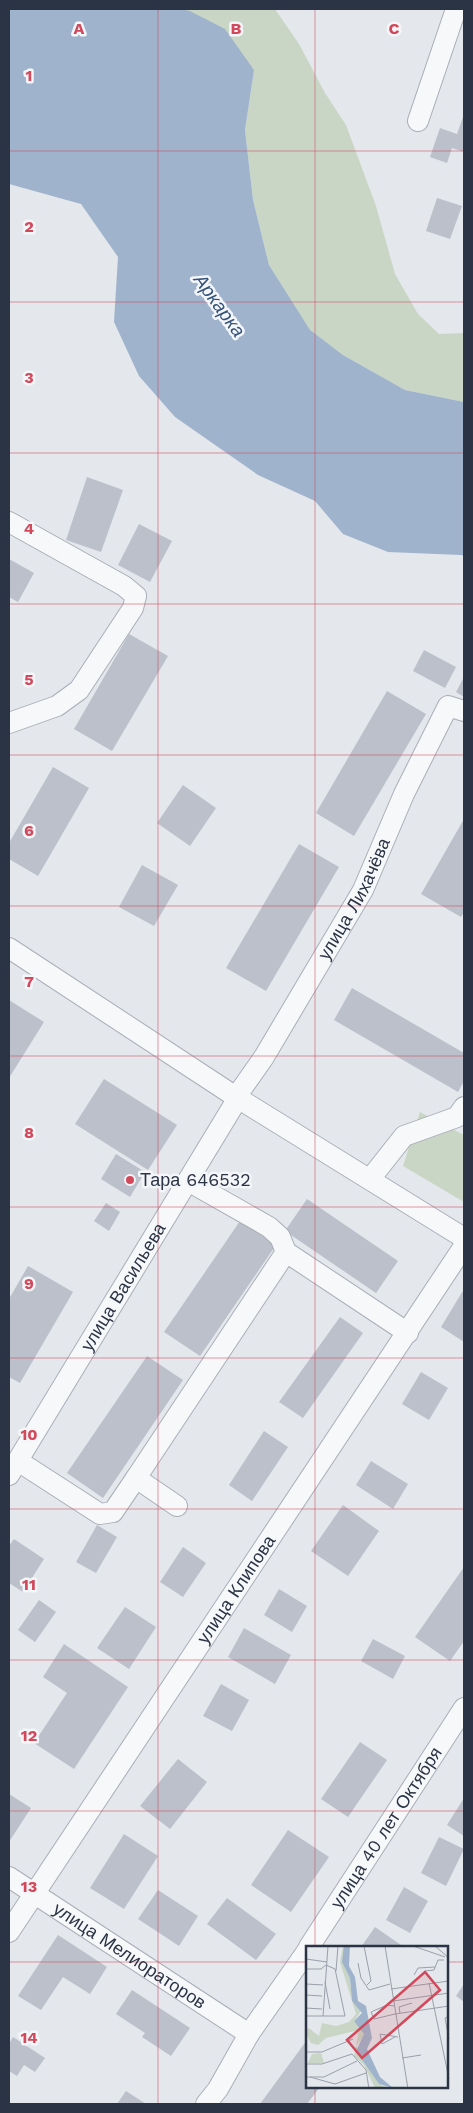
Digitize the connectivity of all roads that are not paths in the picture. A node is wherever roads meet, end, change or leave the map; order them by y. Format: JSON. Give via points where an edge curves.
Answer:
{"nodes":[{"id":1,"x":456,"y":9,"type":"edge"},
{"id":2,"x":418,"y":121,"type":"dead end"},
{"id":3,"x":9,"y":522,"type":"edge"},
{"id":4,"x":464,"y":711,"type":"edge"},
{"id":5,"x":9,"y":723,"type":"edge"},
{"id":6,"x":9,"y":948,"type":"edge"},
{"id":7,"x":237,"y":1097,"type":"junction"},
{"id":8,"x":464,"y":1106,"type":"edge"},
{"id":9,"x":370,"y":1180,"type":"junction"},
{"id":10,"x":188,"y":1181,"type":"junction"},
{"id":11,"x":464,"y":1238,"type":"edge"},
{"id":12,"x":464,"y":1246,"type":"edge"},
{"id":13,"x":286,"y":1252,"type":"junction"},
{"id":14,"x":408,"y":1333,"type":"junction"},
{"id":15,"x":13,"y":1468,"type":"edge"},
{"id":16,"x":136,"y":1478,"type":"junction"},
{"id":17,"x":177,"y":1506,"type":"dead end"},
{"id":18,"x":464,"y":1708,"type":"edge"},
{"id":19,"x":9,"y":1877,"type":"edge"},
{"id":20,"x":34,"y":1893,"type":"junction"},
{"id":21,"x":9,"y":1932,"type":"edge"},
{"id":22,"x":310,"y":1946,"type":"edge"},
{"id":23,"x":306,"y":1952,"type":"edge"},
{"id":24,"x":249,"y":2034,"type":"junction"},
{"id":25,"x":206,"y":2104,"type":"edge"}],
"edges":[{"from":1,"to":2,"type":"street"},
{"from":3,"to":5,"type":"street","via":[[124,586],[136,596],[133,608],[79,690],[57,706]]},
{"from":4,"to":7,"type":"street","name":"улица Лихачёва","via":[[448,706],[404,794],[363,890]]},
{"from":6,"to":7,"type":"street"},
{"from":7,"to":9,"type":"street"},
{"from":7,"to":10,"type":"street","name":"улица Васильева"},
{"from":8,"to":9,"type":"street","via":[[457,1118],[404,1136]]},
{"from":9,"to":11,"type":"street"},
{"from":10,"to":13,"type":"street","via":[[268,1227],[280,1237]]},
{"from":10,"to":15,"type":"street","name":"улица Васильева"},
{"from":12,"to":14,"type":"street","name":"улица Клипова"},
{"from":13,"to":14,"type":"street"},
{"from":13,"to":16,"type":"street"},
{"from":14,"to":20,"type":"street","name":"улица Клипова"},
{"from":15,"to":16,"type":"street","via":[[100,1514],[113,1512]]},
{"from":16,"to":17,"type":"street"},
{"from":18,"to":22,"type":"street","name":"улица 40 лет Октября"},
{"from":19,"to":20,"type":"street","name":"улица Мелиораторов"},
{"from":20,"to":21,"type":"street","name":"улица Клипова"},
{"from":20,"to":24,"type":"street","name":"улица Мелиораторов"},
{"from":23,"to":24,"type":"street"},
{"from":24,"to":25,"type":"street"}]}
